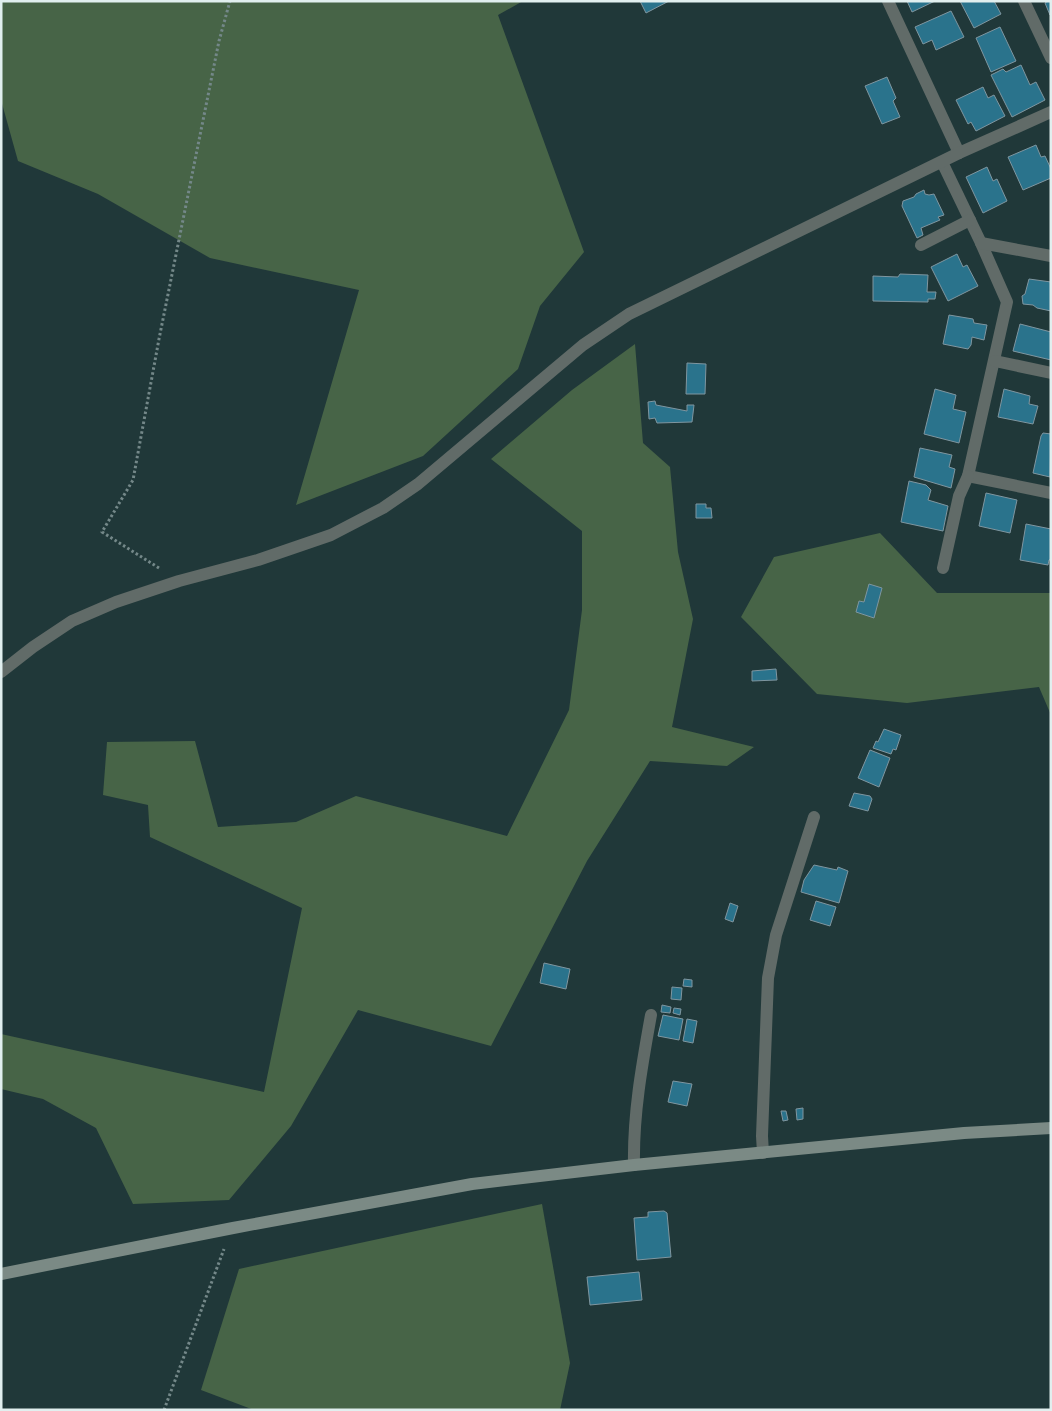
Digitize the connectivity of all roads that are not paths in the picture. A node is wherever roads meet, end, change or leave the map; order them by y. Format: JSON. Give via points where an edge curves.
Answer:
{"nodes":[{"id":1,"x":888,"y":1,"type":"edge"},
{"id":2,"x":1024,"y":1,"type":"edge"},
{"id":3,"x":1051,"y":58,"type":"edge"},
{"id":4,"x":1051,"y":112,"type":"edge"},
{"id":5,"x":959,"y":154,"type":"junction"},
{"id":6,"x":942,"y":162,"type":"junction"},
{"id":7,"x":970,"y":220,"type":"junction"},
{"id":8,"x":981,"y":242,"type":"junction"},
{"id":9,"x":921,"y":245,"type":"dead end"},
{"id":10,"x":1051,"y":256,"type":"edge"},
{"id":11,"x":995,"y":361,"type":"junction"},
{"id":12,"x":1051,"y":373,"type":"edge"},
{"id":13,"x":968,"y":476,"type":"junction"},
{"id":14,"x":1051,"y":493,"type":"edge"},
{"id":15,"x":943,"y":568,"type":"dead end"},
{"id":16,"x":1,"y":672,"type":"edge"},
{"id":17,"x":814,"y":817,"type":"dead end"},
{"id":18,"x":651,"y":1015,"type":"dead end"},
{"id":19,"x":1051,"y":1128,"type":"edge"},
{"id":20,"x":763,"y":1153,"type":"junction"},
{"id":21,"x":634,"y":1165,"type":"junction"},
{"id":22,"x":1,"y":1274,"type":"edge"}],
"edges":[{"from":1,"to":5,"type":"street"},
{"from":2,"to":3,"type":"street"},
{"from":4,"to":5,"type":"street"},
{"from":5,"to":6,"type":"street"},
{"from":6,"to":7,"type":"street"},
{"from":6,"to":16,"type":"street","via":[[629,314],[583,344],[418,484],[383,508],[331,535],[116,602],[72,621]]},
{"from":7,"to":8,"type":"street"},
{"from":7,"to":9,"type":"street"},
{"from":8,"to":10,"type":"street"},
{"from":8,"to":11,"type":"street","via":[[1007,302]]},
{"from":11,"to":12,"type":"street"},
{"from":11,"to":13,"type":"street"},
{"from":13,"to":14,"type":"street"},
{"from":13,"to":15,"type":"street","via":[[959,496]]},
{"from":17,"to":20,"type":"street","via":[[776,934],[768,978]]},
{"from":18,"to":21,"type":"street","via":[[638,1086]]},
{"from":19,"to":20,"type":"street","via":[[964,1133]]},
{"from":20,"to":21,"type":"street"},
{"from":21,"to":22,"type":"street","via":[[472,1184]]}]}
